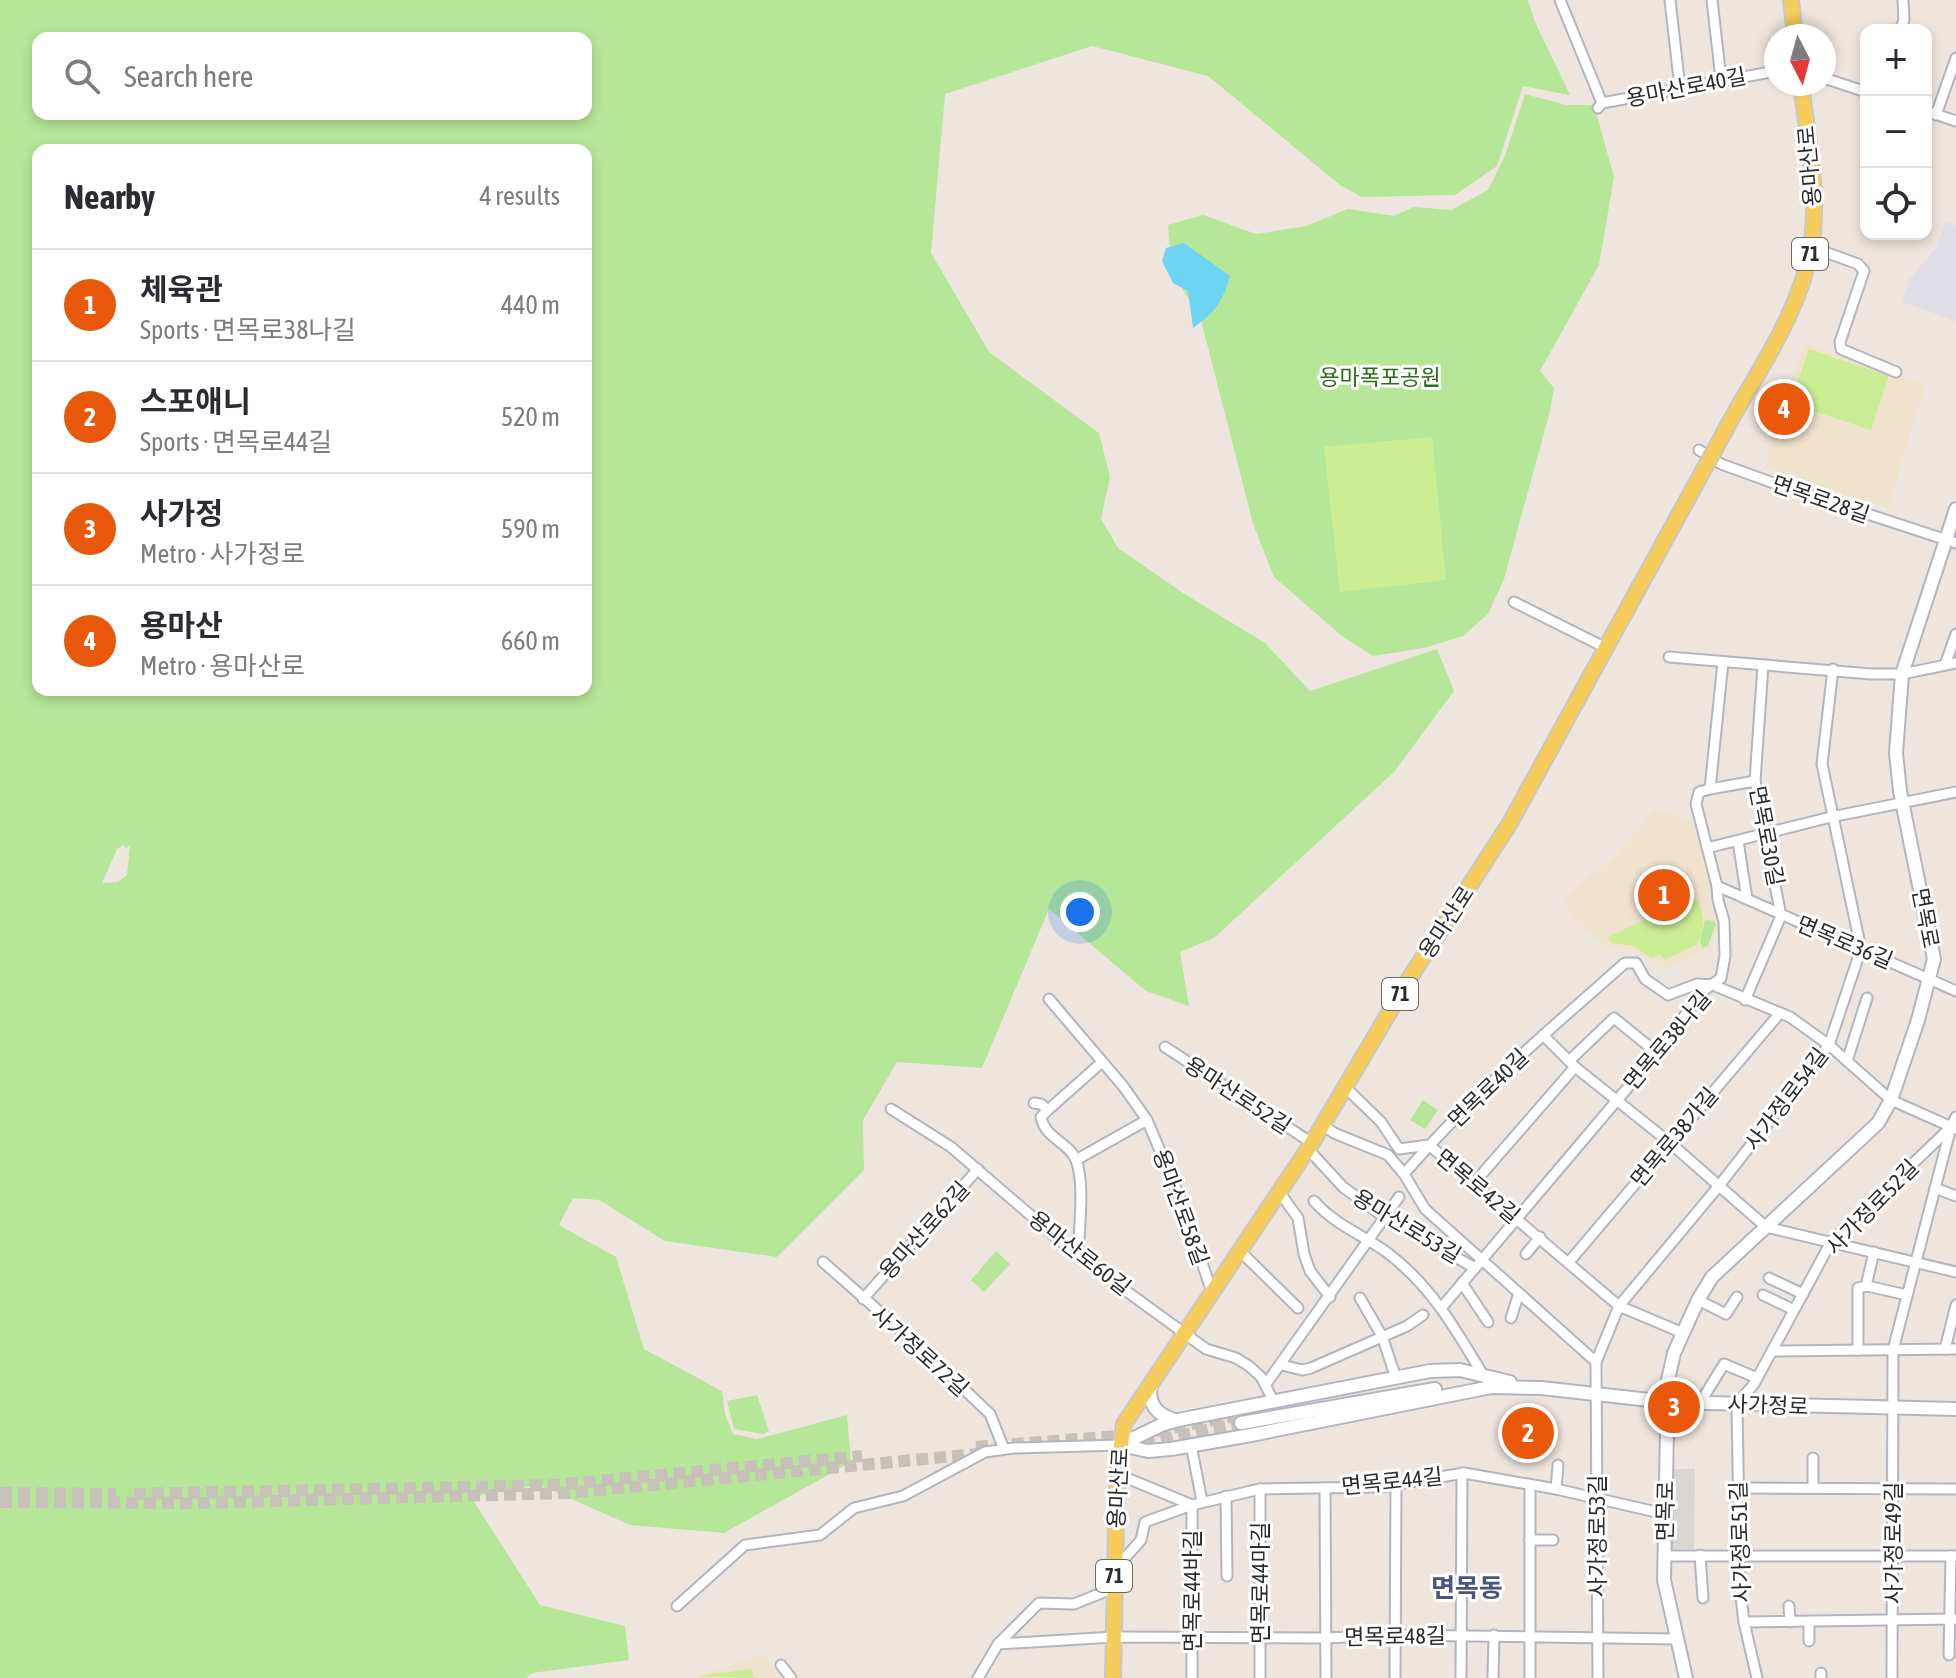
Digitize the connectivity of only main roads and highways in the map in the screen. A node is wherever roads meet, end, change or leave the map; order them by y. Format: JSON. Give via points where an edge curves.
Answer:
{"nodes":[{"id":1,"x":1791,"y":0,"type":"edge"},
{"id":2,"x":1794,"y":24,"type":"edge"},
{"id":3,"x":1802,"y":96,"type":"edge"},
{"id":4,"x":1956,"y":509,"type":"edge"},
{"id":5,"x":1951,"y":541,"type":"edge"},
{"id":6,"x":1483,"y":1379,"type":"junction"},
{"id":7,"x":1151,"y":1384,"type":"junction"},
{"id":8,"x":1668,"y":1402,"type":"junction"},
{"id":9,"x":1956,"y":1409,"type":"edge"},
{"id":10,"x":1172,"y":1422,"type":"junction"},
{"id":11,"x":1120,"y":1445,"type":"junction"},
{"id":12,"x":1171,"y":1449,"type":"junction"},
{"id":13,"x":1113,"y":1678,"type":"edge"},
{"id":14,"x":1686,"y":1678,"type":"edge"}],
"edges":[{"from":1,"to":2,"type":"main road"},
{"from":3,"to":7,"type":"main road","name":"용마산로","number":"71","bridge":true,"via":[[1814,201],[1811,247],[1785,325],[1510,823],[1280,1193]]},
{"from":4,"to":5,"type":"main road","name":"면목로"},
{"from":5,"to":8,"type":"main road","name":"면목로","via":[[1902,674],[1896,753],[1934,959],[1891,1100],[1878,1123],[1716,1271],[1670,1365]]},
{"from":6,"to":6,"type":"main road","via":[[1398,1383],[1240,1419],[1446,1388]]},
{"from":6,"to":8,"type":"main road","name":"사가정로"},
{"from":6,"to":10,"type":"main road","via":[[1445,1370]]},
{"from":6,"to":12,"type":"main road"},
{"from":7,"to":10,"type":"main road","via":[[1153,1407]]},
{"from":7,"to":11,"type":"main road","name":"용마산로","number":"71","via":[[1124,1424]]},
{"from":8,"to":9,"type":"main road","name":"사가정로"},
{"from":8,"to":14,"type":"main road","name":"면목로","via":[[1666,1598]]},
{"from":10,"to":11,"type":"main road"},
{"from":10,"to":12,"type":"main road","via":[[1159,1437]]},
{"from":11,"to":12,"type":"main road"},
{"from":11,"to":13,"type":"main road","name":"용마산로","number":"71"}]}
